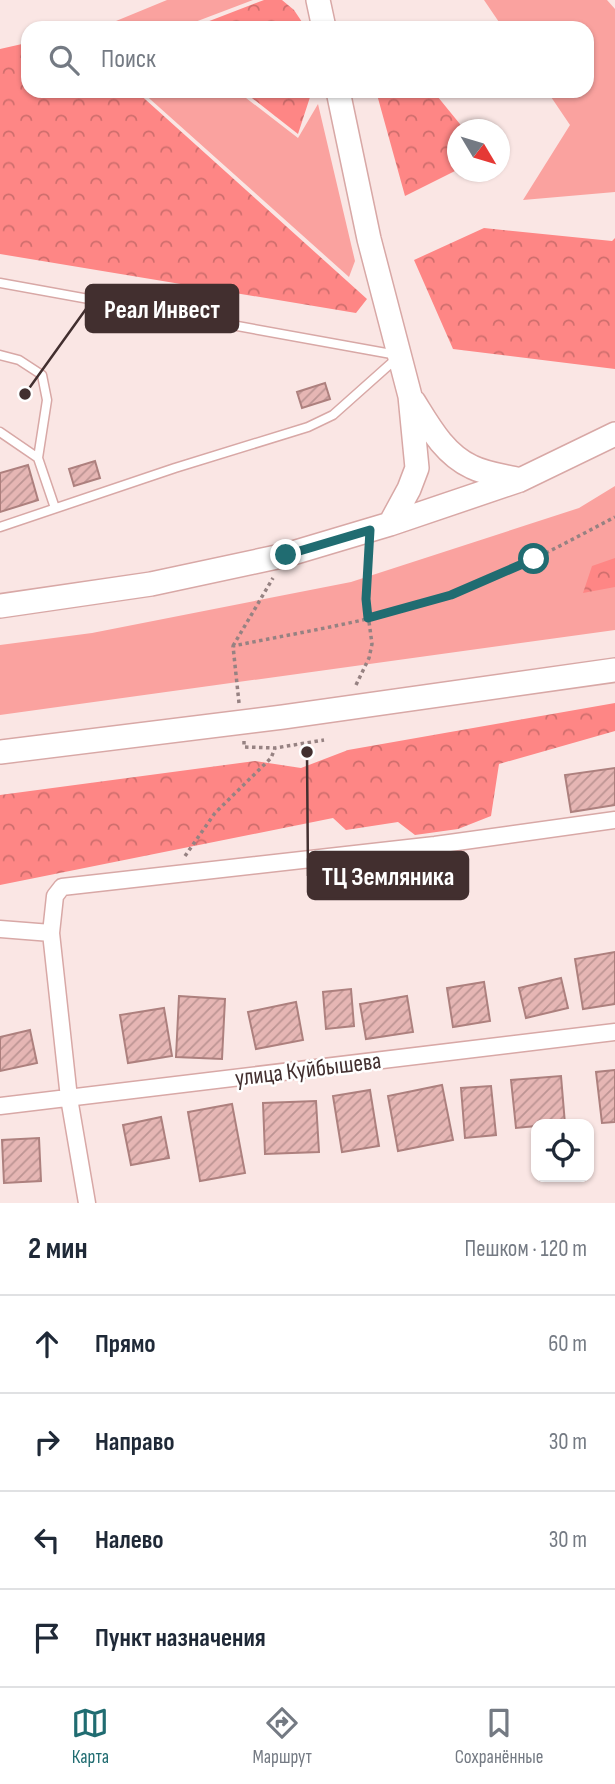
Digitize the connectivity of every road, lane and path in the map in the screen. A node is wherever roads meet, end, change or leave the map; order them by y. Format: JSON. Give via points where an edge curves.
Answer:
{"nodes":[{"id":1,"x":318,"y":0,"type":"edge"},
{"id":2,"x":322,"y":21,"type":"edge"},
{"id":3,"x":339,"y":98,"type":"edge"},
{"id":4,"x":0,"y":283,"type":"edge"},
{"id":5,"x":0,"y":355,"type":"edge"},
{"id":6,"x":400,"y":356,"type":"junction"},
{"id":7,"x":410,"y":396,"type":"junction"},
{"id":8,"x":0,"y":432,"type":"edge"},
{"id":9,"x":615,"y":434,"type":"edge"},
{"id":10,"x":38,"y":458,"type":"junction"},
{"id":11,"x":520,"y":480,"type":"junction"},
{"id":12,"x":55,"y":508,"type":"junction"},
{"id":13,"x":615,"y":517,"type":"edge"},
{"id":14,"x":0,"y":527,"type":"edge"},
{"id":15,"x":380,"y":527,"type":"junction"},
{"id":16,"x":286,"y":555,"type":"junction"},
{"id":17,"x":0,"y":606,"type":"edge"},
{"id":18,"x":368,"y":618,"type":"junction"},
{"id":19,"x":233,"y":646,"type":"junction"},
{"id":20,"x":615,"y":670,"type":"edge"},
{"id":21,"x":345,"y":708,"type":"junction"},
{"id":22,"x":241,"y":723,"type":"junction"},
{"id":23,"x":324,"y":740,"type":"dead end"},
{"id":24,"x":275,"y":748,"type":"junction"},
{"id":25,"x":0,"y":752,"type":"edge"},
{"id":26,"x":615,"y":820,"type":"edge"},
{"id":27,"x":172,"y":874,"type":"junction"},
{"id":28,"x":0,"y":929,"type":"edge"},
{"id":29,"x":51,"y":933,"type":"junction"},
{"id":30,"x":615,"y":1031,"type":"edge"},
{"id":31,"x":69,"y":1098,"type":"junction"},
{"id":32,"x":0,"y":1106,"type":"edge"},
{"id":33,"x":88,"y":1203,"type":"edge"}],
"edges":[{"from":1,"to":2,"type":"main road"},
{"from":3,"to":6,"type":"main road"},
{"from":4,"to":6,"type":"lane"},
{"from":5,"to":10,"type":"lane","via":[[19,360],[42,375],[47,400]]},
{"from":6,"to":7,"type":"main road"},
{"from":6,"to":12,"type":"lane","via":[[332,415],[308,427]]},
{"from":7,"to":11,"type":"main road","via":[[453,456],[473,467]]},
{"from":7,"to":15,"type":"main road","via":[[417,468],[410,489]]},
{"from":8,"to":10,"type":"lane"},
{"from":9,"to":11,"type":"main road"},
{"from":10,"to":12,"type":"lane"},
{"from":11,"to":15,"type":"main road"},
{"from":12,"to":14,"type":"lane"},
{"from":13,"to":18,"type":"path","via":[[451,595]]},
{"from":15,"to":16,"type":"main road"},
{"from":15,"to":18,"type":"path","via":[[366,599]]},
{"from":16,"to":17,"type":"main road","via":[[151,584]]},
{"from":16,"to":19,"type":"path"},
{"from":18,"to":19,"type":"path"},
{"from":18,"to":21,"type":"path","via":[[369,658]]},
{"from":19,"to":22,"type":"path"},
{"from":20,"to":21,"type":"main road"},
{"from":21,"to":22,"type":"main road"},
{"from":22,"to":24,"type":"path","via":[[244,747]]},
{"from":22,"to":25,"type":"main road"},
{"from":23,"to":24,"type":"path"},
{"from":24,"to":27,"type":"path","via":[[271,758],[215,814]]},
{"from":26,"to":27,"type":"street"},
{"from":27,"to":29,"type":"street","via":[[62,887],[55,896]]},
{"from":28,"to":29,"type":"street"},
{"from":29,"to":31,"type":"street"},
{"from":30,"to":31,"type":"street","name":"улица Куйбышева"},
{"from":31,"to":32,"type":"street","name":"улица Куйбышева"},
{"from":31,"to":33,"type":"street"}]}
